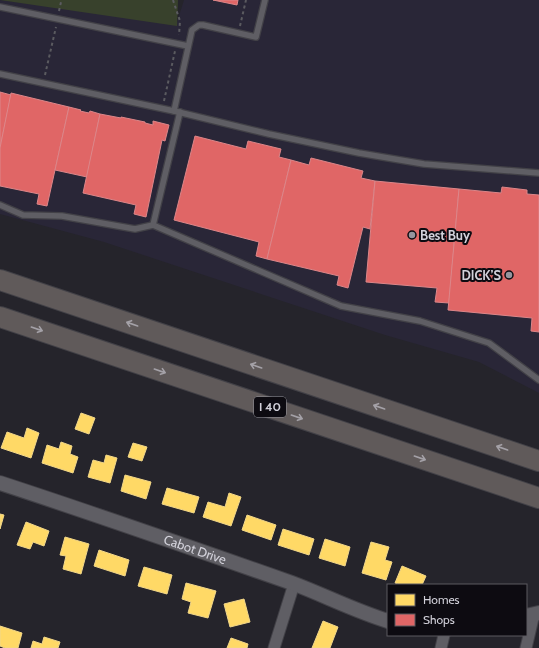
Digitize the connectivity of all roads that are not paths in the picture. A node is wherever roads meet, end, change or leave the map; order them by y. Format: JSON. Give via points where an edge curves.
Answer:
{"nodes":[{"id":1,"x":265,"y":0,"type":"edge"},
{"id":2,"x":0,"y":7,"type":"edge"},
{"id":3,"x":188,"y":46,"type":"junction"},
{"id":4,"x":0,"y":74,"type":"edge"},
{"id":5,"x":177,"y":112,"type":"junction"},
{"id":6,"x":539,"y":174,"type":"edge"},
{"id":7,"x":0,"y":205,"type":"edge"},
{"id":8,"x":153,"y":225,"type":"junction"},
{"id":9,"x":0,"y":280,"type":"edge"},
{"id":10,"x":0,"y":317,"type":"edge"},
{"id":11,"x":539,"y":380,"type":"edge"},
{"id":12,"x":539,"y":461,"type":"edge"},
{"id":13,"x":0,"y":483,"type":"edge"},
{"id":14,"x":539,"y":498,"type":"edge"},
{"id":15,"x":294,"y":584,"type":"junction"},
{"id":16,"x":533,"y":614,"type":"edge"},
{"id":17,"x":387,"y":621,"type":"edge"},
{"id":18,"x":444,"y":636,"type":"edge"},
{"id":19,"x":274,"y":648,"type":"edge"},
{"id":20,"x":441,"y":648,"type":"edge"},
{"id":21,"x":526,"y":648,"type":"edge"}],
"edges":[{"from":1,"to":3,"type":"lane","via":[[256,37],[199,25],[192,30]]},
{"from":2,"to":3,"type":"lane"},
{"from":3,"to":5,"type":"lane"},
{"from":4,"to":5,"type":"lane"},
{"from":5,"to":6,"type":"lane","via":[[359,153],[424,164]]},
{"from":5,"to":8,"type":"lane"},
{"from":7,"to":8,"type":"lane","via":[[23,215],[62,216],[135,229]]},
{"from":8,"to":11,"type":"lane","via":[[341,306],[420,322],[489,343]]},
{"from":12,"to":9,"type":"highway","one_way":true},
{"from":10,"to":14,"type":"highway","number":"I 40","one_way":true},
{"from":13,"to":15,"type":"street","name":"Cabot Drive"},
{"from":15,"to":17,"type":"street","name":"Cabot Drive"},
{"from":15,"to":19,"type":"street"},
{"from":16,"to":21,"type":"street"},
{"from":18,"to":20,"type":"street"}]}
